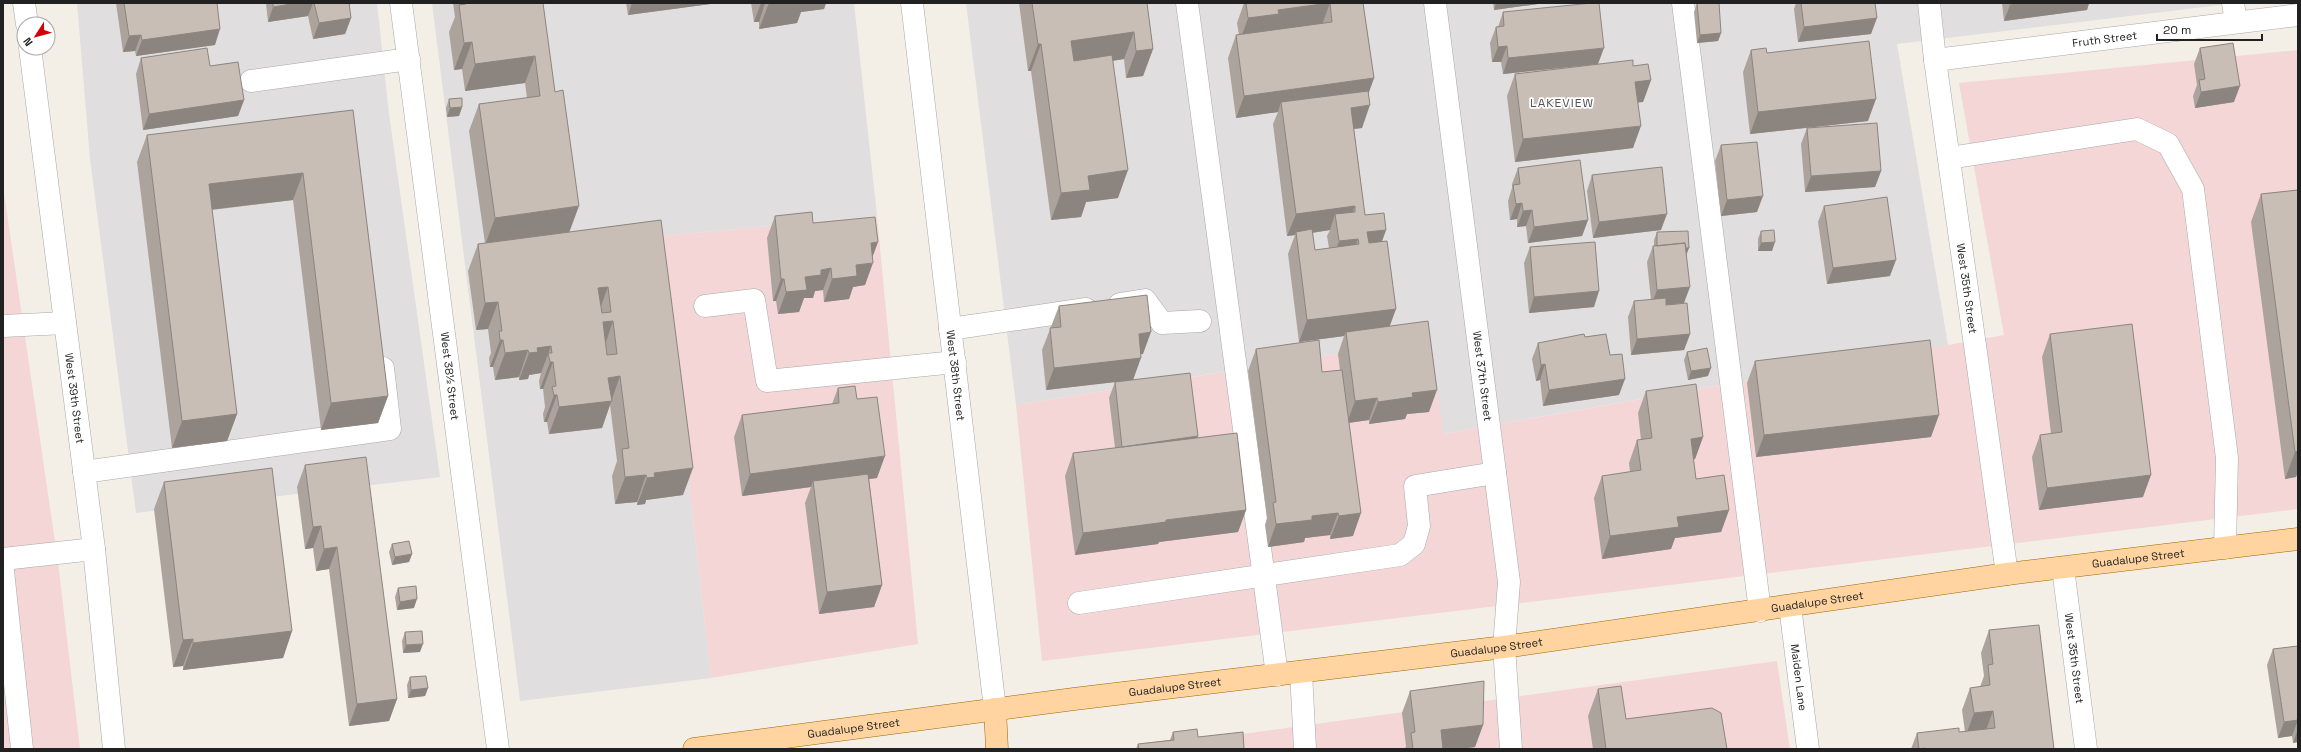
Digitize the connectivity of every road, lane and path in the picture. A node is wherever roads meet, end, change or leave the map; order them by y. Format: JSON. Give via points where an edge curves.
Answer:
{"nodes":[{"id":1,"x":24,"y":3,"type":"edge"},
{"id":2,"x":401,"y":3,"type":"edge"},
{"id":3,"x":912,"y":3,"type":"edge"},
{"id":4,"x":1187,"y":3,"type":"edge"},
{"id":5,"x":1435,"y":3,"type":"edge"},
{"id":6,"x":1683,"y":3,"type":"edge"},
{"id":7,"x":1929,"y":3,"type":"edge"},
{"id":8,"x":2235,"y":13,"type":"edge"},
{"id":9,"x":2298,"y":15,"type":"edge"},
{"id":10,"x":26,"y":16,"type":"edge"},
{"id":11,"x":31,"y":56,"type":"edge"},
{"id":12,"x":409,"y":58,"type":"junction"},
{"id":13,"x":1935,"y":60,"type":"junction"},
{"id":14,"x":251,"y":81,"type":"dead end"},
{"id":15,"x":1949,"y":158,"type":"junction"},
{"id":16,"x":705,"y":306,"type":"dead end"},
{"id":17,"x":1200,"y":321,"type":"dead end"},
{"id":18,"x":65,"y":323,"type":"junction"},
{"id":19,"x":3,"y":326,"type":"edge"},
{"id":20,"x":950,"y":329,"type":"junction"},
{"id":21,"x":381,"y":351,"type":"edge"},
{"id":22,"x":955,"y":362,"type":"junction"},
{"id":23,"x":84,"y":472,"type":"junction"},
{"id":24,"x":1495,"y":472,"type":"junction"},
{"id":25,"x":2298,"y":539,"type":"edge"},
{"id":26,"x":2225,"y":548,"type":"junction"},
{"id":27,"x":94,"y":549,"type":"junction"},
{"id":28,"x":3,"y":559,"type":"edge"},
{"id":29,"x":2063,"y":568,"type":"junction"},
{"id":30,"x":3,"y":571,"type":"edge"},
{"id":31,"x":2007,"y":574,"type":"junction"},
{"id":32,"x":1264,"y":575,"type":"junction"},
{"id":33,"x":1079,"y":603,"type":"dead end"},
{"id":34,"x":1790,"y":606,"type":"junction"},
{"id":35,"x":1760,"y":611,"type":"junction"},
{"id":36,"x":1504,"y":647,"type":"junction"},
{"id":37,"x":1301,"y":672,"type":"junction"},
{"id":38,"x":1277,"y":675,"type":"junction"},
{"id":39,"x":995,"y":709,"type":"junction"},
{"id":40,"x":15,"y":740,"type":"edge"},
{"id":41,"x":114,"y":749,"type":"edge"},
{"id":42,"x":498,"y":749,"type":"edge"},
{"id":43,"x":694,"y":749,"type":"edge"},
{"id":44,"x":997,"y":749,"type":"edge"},
{"id":45,"x":1306,"y":749,"type":"edge"},
{"id":46,"x":1511,"y":749,"type":"edge"},
{"id":47,"x":1808,"y":749,"type":"edge"},
{"id":48,"x":2086,"y":749,"type":"edge"}],
"edges":[{"from":1,"to":10,"type":"street"},
{"from":2,"to":12,"type":"street","name":"West 38½ Street"},
{"from":3,"to":20,"type":"street","name":"West 38th Street"},
{"from":4,"to":32,"type":"street"},
{"from":5,"to":24,"type":"street","name":"West 37th Street"},
{"from":6,"to":35,"type":"street"},
{"from":7,"to":13,"type":"street","name":"West 35th Street"},
{"from":8,"to":9,"type":"street","name":"Fruth Street"},
{"from":8,"to":13,"type":"street","name":"Fruth Street"},
{"from":11,"to":18,"type":"street","name":"West 39th Street"},
{"from":12,"to":14,"type":"street"},
{"from":12,"to":42,"type":"street","name":"West 38½ Street"},
{"from":13,"to":15,"type":"street","name":"West 35th Street"},
{"from":15,"to":26,"type":"street","via":[[2137,129],[2168,144],[2193,189],[2227,458]]},
{"from":15,"to":31,"type":"street","name":"West 35th Street"},
{"from":16,"to":22,"type":"street","via":[[754,300],[767,381]]},
{"from":17,"to":20,"type":"street","via":[[1162,323],[1145,300]]},
{"from":18,"to":19,"type":"street"},
{"from":18,"to":23,"type":"street","name":"West 39th Street"},
{"from":20,"to":22,"type":"street","name":"West 38th Street"},
{"from":21,"to":23,"type":"street","via":[[390,429]]},
{"from":22,"to":39,"type":"street","name":"West 38th Street"},
{"from":23,"to":27,"type":"street","name":"West 39th Street"},
{"from":24,"to":32,"type":"street","via":[[1415,486],[1419,526],[1414,544],[1400,555]]},
{"from":24,"to":36,"type":"street","name":"West 37th Street","via":[[1508,582]]},
{"from":25,"to":26,"type":"main road","name":"Guadalupe Street"},
{"from":26,"to":29,"type":"main road","name":"Guadalupe Street"},
{"from":27,"to":28,"type":"street"},
{"from":27,"to":41,"type":"street","name":"West 39th Street"},
{"from":29,"to":31,"type":"main road","name":"Guadalupe Street"},
{"from":29,"to":48,"type":"street","name":"West 35th Street"},
{"from":30,"to":40,"type":"street"},
{"from":31,"to":34,"type":"main road","name":"Guadalupe Street"},
{"from":32,"to":33,"type":"street"},
{"from":32,"to":38,"type":"street"},
{"from":34,"to":35,"type":"main road","name":"Guadalupe Street"},
{"from":34,"to":47,"type":"street","name":"Maiden Lane"},
{"from":35,"to":36,"type":"main road","name":"Guadalupe Street"},
{"from":36,"to":37,"type":"main road","name":"Guadalupe Street"},
{"from":36,"to":46,"type":"street","name":"West 37th Street"},
{"from":37,"to":38,"type":"main road","name":"Guadalupe Street"},
{"from":37,"to":45,"type":"street"},
{"from":38,"to":39,"type":"main road","name":"Guadalupe Street"},
{"from":39,"to":43,"type":"main road","name":"Guadalupe Street"},
{"from":39,"to":44,"type":"main road","name":"West 38th Street"}]}
